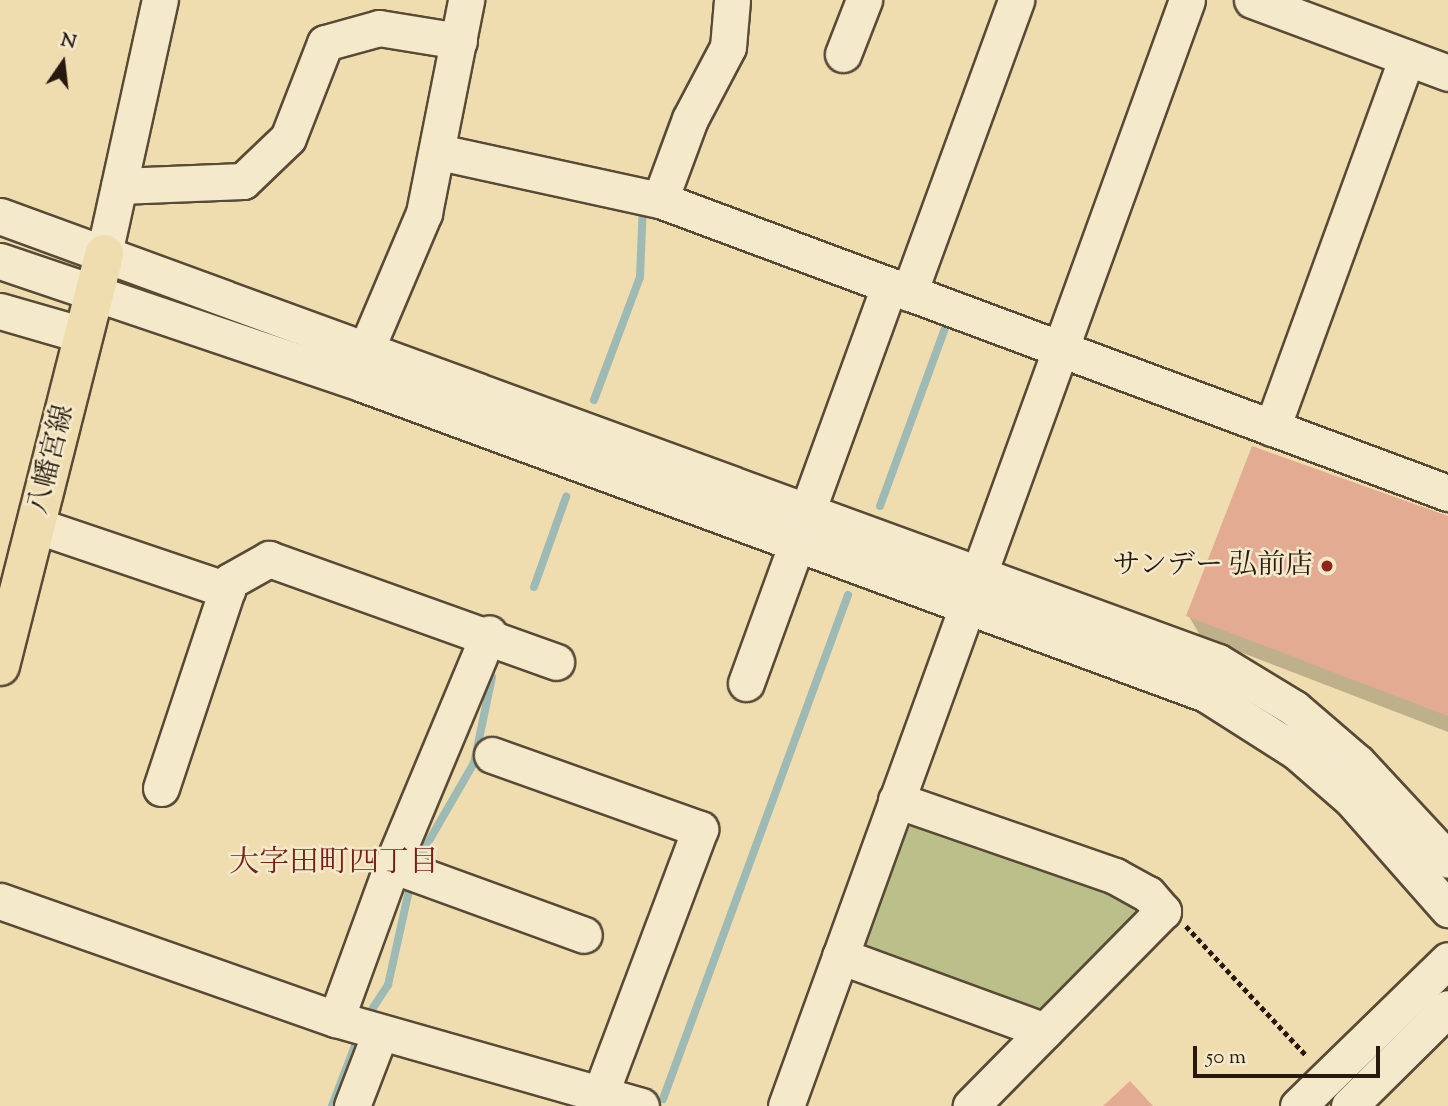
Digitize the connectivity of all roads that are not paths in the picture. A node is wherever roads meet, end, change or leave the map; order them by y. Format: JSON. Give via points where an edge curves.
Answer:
{"nodes":[{"id":1,"x":160,"y":0,"type":"edge"},
{"id":2,"x":466,"y":0,"type":"edge"},
{"id":3,"x":732,"y":0,"type":"edge"},
{"id":4,"x":864,"y":0,"type":"edge"},
{"id":5,"x":1016,"y":0,"type":"edge"},
{"id":6,"x":1187,"y":0,"type":"edge"},
{"id":7,"x":1252,"y":0,"type":"edge"},
{"id":8,"x":459,"y":41,"type":"junction"},
{"id":9,"x":843,"y":54,"type":"dead end"},
{"id":10,"x":1407,"y":58,"type":"junction"},
{"id":11,"x":1448,"y":73,"type":"edge"},
{"id":12,"x":439,"y":152,"type":"junction"},
{"id":13,"x":119,"y":186,"type":"junction"},
{"id":14,"x":660,"y":200,"type":"junction"},
{"id":15,"x":0,"y":216,"type":"edge"},
{"id":16,"x":104,"y":254,"type":"junction"},
{"id":17,"x":0,"y":261,"type":"edge"},
{"id":18,"x":899,"y":289,"type":"junction"},
{"id":19,"x":93,"y":295,"type":"junction"},
{"id":20,"x":0,"y":311,"type":"edge"},
{"id":21,"x":83,"y":335,"type":"junction"},
{"id":22,"x":1059,"y":351,"type":"junction"},
{"id":23,"x":365,"y":352,"type":"junction"},
{"id":24,"x":1272,"y":428,"type":"junction"},
{"id":25,"x":1448,"y":494,"type":"edge"},
{"id":26,"x":808,"y":509,"type":"junction"},
{"id":27,"x":35,"y":526,"type":"junction"},
{"id":28,"x":797,"y":543,"type":"junction"},
{"id":29,"x":979,"y":570,"type":"junction"},
{"id":30,"x":228,"y":590,"type":"junction"},
{"id":31,"x":966,"y":606,"type":"junction"},
{"id":32,"x":489,"y":634,"type":"junction"},
{"id":33,"x":556,"y":662,"type":"dead end"},
{"id":34,"x":0,"y":666,"type":"edge"},
{"id":35,"x":746,"y":683,"type":"dead end"},
{"id":36,"x":492,"y":755,"type":"dead end"},
{"id":37,"x":161,"y":788,"type":"dead end"},
{"id":38,"x":896,"y":800,"type":"junction"},
{"id":39,"x":1448,"y":860,"type":"edge"},
{"id":40,"x":392,"y":864,"type":"junction"},
{"id":41,"x":0,"y":901,"type":"edge"},
{"id":42,"x":1448,"y":909,"type":"edge"},
{"id":43,"x":584,"y":935,"type":"dead end"},
{"id":44,"x":840,"y":956,"type":"junction"},
{"id":45,"x":1448,"y":960,"type":"edge"},
{"id":46,"x":1448,"y":1008,"type":"edge"},
{"id":47,"x":360,"y":1027,"type":"junction"},
{"id":48,"x":1045,"y":1031,"type":"junction"},
{"id":49,"x":600,"y":1095,"type":"junction"},
{"id":50,"x":352,"y":1106,"type":"edge"},
{"id":51,"x":641,"y":1106,"type":"edge"},
{"id":52,"x":786,"y":1106,"type":"edge"},
{"id":53,"x":971,"y":1106,"type":"edge"},
{"id":54,"x":1298,"y":1106,"type":"edge"},
{"id":55,"x":1349,"y":1106,"type":"edge"}],
"edges":[{"from":1,"to":13,"type":"street"},
{"from":2,"to":8,"type":"street"},
{"from":3,"to":14,"type":"street","via":[[728,47],[690,119]]},
{"from":4,"to":9,"type":"street"},
{"from":5,"to":18,"type":"street"},
{"from":6,"to":22,"type":"street"},
{"from":7,"to":10,"type":"street"},
{"from":8,"to":12,"type":"street"},
{"from":8,"to":13,"type":"street","via":[[379,28],[325,43],[288,138],[243,181]]},
{"from":10,"to":11,"type":"street"},
{"from":10,"to":24,"type":"street"},
{"from":12,"to":14,"type":"street"},
{"from":12,"to":23,"type":"street","via":[[424,213]]},
{"from":13,"to":16,"type":"street"},
{"from":14,"to":18,"type":"street"},
{"from":15,"to":16,"type":"street"},
{"from":16,"to":19,"type":"main road","name":"八幡宮線"},
{"from":16,"to":23,"type":"street"},
{"from":17,"to":19,"type":"street"},
{"from":18,"to":22,"type":"street"},
{"from":18,"to":26,"type":"street"},
{"from":19,"to":21,"type":"main road","name":"八幡宮線"},
{"from":19,"to":28,"type":"street","via":[[363,384]]},
{"from":20,"to":21,"type":"street"},
{"from":21,"to":27,"type":"main road","name":"八幡宮線"},
{"from":22,"to":24,"type":"street"},
{"from":22,"to":29,"type":"street"},
{"from":23,"to":26,"type":"street"},
{"from":24,"to":25,"type":"street"},
{"from":26,"to":29,"type":"street"},
{"from":27,"to":30,"type":"street"},
{"from":27,"to":34,"type":"main road","name":"八幡宮線"},
{"from":28,"to":31,"type":"street"},
{"from":28,"to":35,"type":"street"},
{"from":29,"to":31,"type":"street"},
{"from":29,"to":39,"type":"street","via":[[1218,662],[1294,708],[1357,763]]},
{"from":30,"to":32,"type":"street","via":[[243,569],[269,559]]},
{"from":30,"to":37,"type":"street"},
{"from":31,"to":38,"type":"street"},
{"from":31,"to":42,"type":"street","via":[[1141,666],[1253,721],[1351,799]]},
{"from":32,"to":33,"type":"street"},
{"from":32,"to":40,"type":"street"},
{"from":36,"to":49,"type":"street","via":[[700,829]]},
{"from":38,"to":44,"type":"street"},
{"from":38,"to":48,"type":"street","via":[[1115,876],[1148,894],[1163,911]]},
{"from":40,"to":43,"type":"street"},
{"from":40,"to":47,"type":"street"},
{"from":41,"to":47,"type":"street"},
{"from":44,"to":48,"type":"street"},
{"from":44,"to":52,"type":"street"},
{"from":45,"to":54,"type":"street"},
{"from":46,"to":55,"type":"street"},
{"from":47,"to":49,"type":"street"},
{"from":47,"to":50,"type":"street"},
{"from":48,"to":53,"type":"street"},
{"from":49,"to":51,"type":"street"}]}
